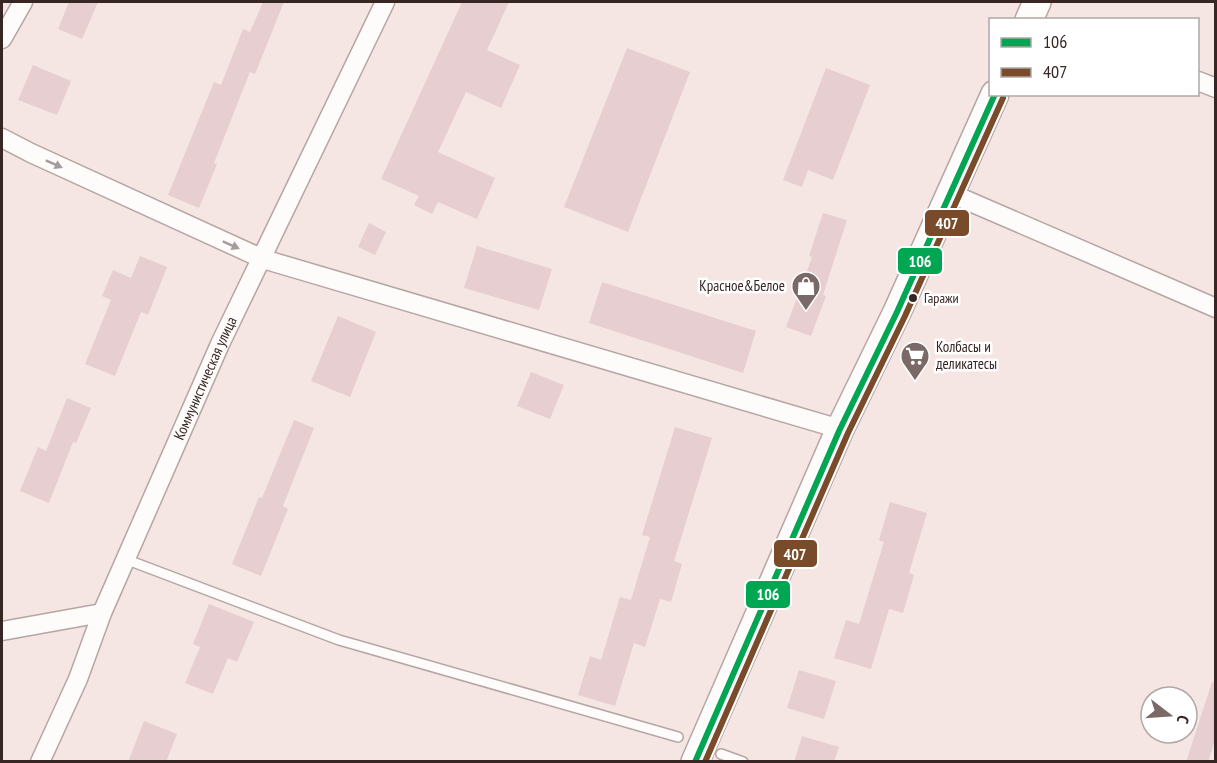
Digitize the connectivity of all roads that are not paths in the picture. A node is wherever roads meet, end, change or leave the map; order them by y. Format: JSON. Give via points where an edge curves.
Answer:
{"nodes":[{"id":1,"x":23,"y":2,"type":"edge"},
{"id":2,"x":385,"y":2,"type":"edge"},
{"id":3,"x":1037,"y":2,"type":"edge"},
{"id":4,"x":1029,"y":18,"type":"edge"},
{"id":5,"x":2,"y":39,"type":"edge"},
{"id":6,"x":1199,"y":82,"type":"edge"},
{"id":7,"x":1215,"y":88,"type":"edge"},
{"id":8,"x":994,"y":96,"type":"edge"},
{"id":9,"x":2,"y":138,"type":"edge"},
{"id":10,"x":952,"y":194,"type":"junction"},
{"id":11,"x":262,"y":259,"type":"junction"},
{"id":12,"x":1215,"y":308,"type":"edge"},
{"id":13,"x":840,"y":429,"type":"junction"},
{"id":14,"x":125,"y":559,"type":"junction"},
{"id":15,"x":102,"y":613,"type":"junction"},
{"id":16,"x":2,"y":631,"type":"edge"},
{"id":17,"x":678,"y":737,"type":"dead end"},
{"id":18,"x":721,"y":754,"type":"dead end"},
{"id":19,"x":40,"y":762,"type":"edge"},
{"id":20,"x":695,"y":762,"type":"edge"},
{"id":21,"x":743,"y":762,"type":"edge"}],
"edges":[{"from":1,"to":5,"type":"street"},
{"from":2,"to":11,"type":"street","name":"Коммунистическая улица"},
{"from":3,"to":4,"type":"main road"},
{"from":6,"to":7,"type":"street"},
{"from":8,"to":10,"type":"main road"},
{"from":9,"to":11,"type":"street","one_way":true},
{"from":10,"to":12,"type":"street"},
{"from":10,"to":13,"type":"main road"},
{"from":11,"to":13,"type":"street"},
{"from":11,"to":14,"type":"street","name":"Коммунистическая улица"},
{"from":13,"to":20,"type":"main road"},
{"from":14,"to":15,"type":"street","name":"Коммунистическая улица"},
{"from":14,"to":17,"type":"lane","via":[[339,640]]},
{"from":15,"to":16,"type":"street"},
{"from":15,"to":19,"type":"street","name":"Коммунистическая улица","via":[[78,679]]},
{"from":18,"to":21,"type":"lane"}]}
